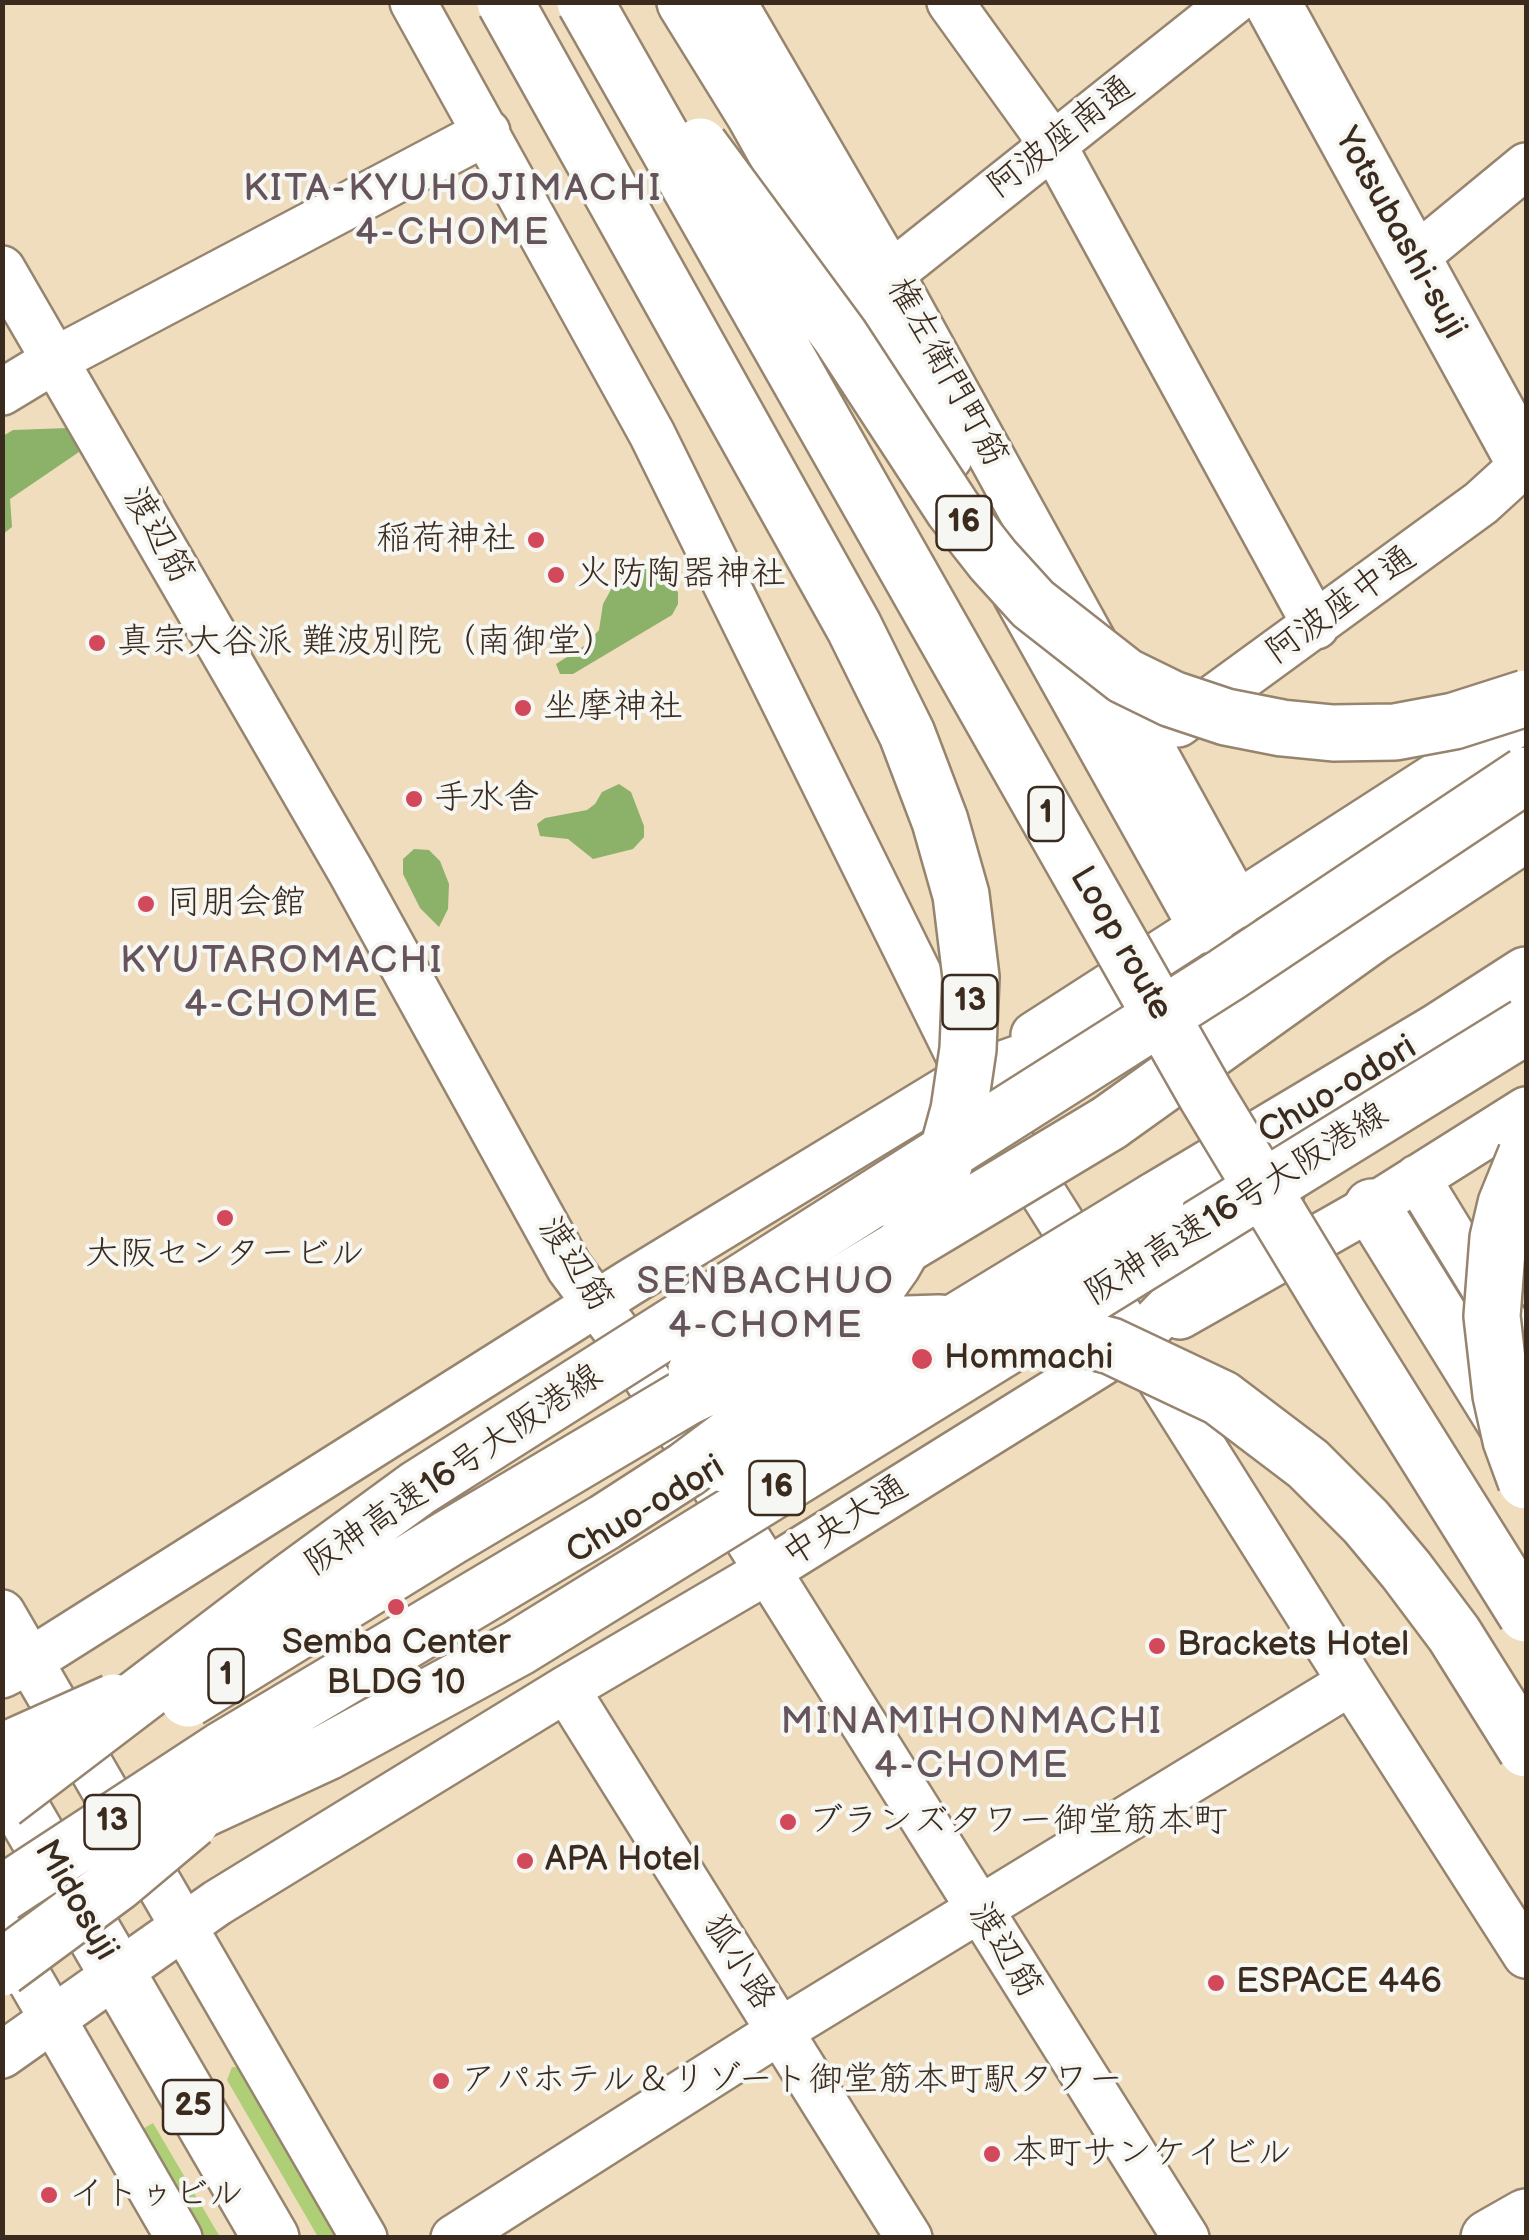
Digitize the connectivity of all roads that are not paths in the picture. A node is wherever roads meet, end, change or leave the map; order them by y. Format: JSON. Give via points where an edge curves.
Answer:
{"nodes":[{"id":1,"x":412,"y":2,"type":"edge"},
{"id":2,"x":505,"y":2,"type":"edge"},
{"id":3,"x":585,"y":2,"type":"edge"},
{"id":4,"x":594,"y":2,"type":"edge"},
{"id":5,"x":685,"y":2,"type":"edge"},
{"id":6,"x":733,"y":2,"type":"edge"},
{"id":7,"x":950,"y":2,"type":"edge"},
{"id":8,"x":1234,"y":2,"type":"edge"},
{"id":9,"x":1272,"y":2,"type":"edge"},
{"id":10,"x":487,"y":132,"type":"junction"},
{"id":11,"x":1053,"y":144,"type":"junction"},
{"id":12,"x":1526,"y":166,"type":"edge"},
{"id":13,"x":1412,"y":260,"type":"junction"},
{"id":14,"x":2,"y":269,"type":"edge"},
{"id":15,"x":891,"y":274,"type":"junction"},
{"id":16,"x":56,"y":360,"type":"junction"},
{"id":17,"x":2,"y":392,"type":"edge"},
{"id":18,"x":1526,"y":464,"type":"edge"},
{"id":19,"x":1316,"y":626,"type":"junction"},
{"id":20,"x":1526,"y":698,"type":"edge"},
{"id":21,"x":1526,"y":718,"type":"edge"},
{"id":22,"x":1152,"y":743,"type":"junction"},
{"id":23,"x":1526,"y":774,"type":"edge"},
{"id":24,"x":1526,"y":833,"type":"edge"},
{"id":25,"x":1222,"y":915,"type":"junction"},
{"id":26,"x":1372,"y":934,"type":"junction"},
{"id":27,"x":1526,"y":975,"type":"edge"},
{"id":28,"x":1526,"y":1026,"type":"edge"},
{"id":29,"x":1438,"y":1032,"type":"junction"},
{"id":30,"x":969,"y":1076,"type":"junction"},
{"id":31,"x":1526,"y":1110,"type":"edge"},
{"id":32,"x":1526,"y":1155,"type":"edge"},
{"id":33,"x":1417,"y":1178,"type":"junction"},
{"id":34,"x":1372,"y":1206,"type":"junction"},
{"id":35,"x":597,"y":1304,"type":"junction"},
{"id":36,"x":1135,"y":1342,"type":"junction"},
{"id":37,"x":1526,"y":1356,"type":"edge"},
{"id":38,"x":1526,"y":1456,"type":"edge"},
{"id":39,"x":1526,"y":1480,"type":"edge"},
{"id":40,"x":769,"y":1570,"type":"junction"},
{"id":41,"x":2,"y":1614,"type":"edge"},
{"id":42,"x":1526,"y":1614,"type":"edge"},
{"id":43,"x":16,"y":1668,"type":"edge"},
{"id":44,"x":1350,"y":1682,"type":"junction"},
{"id":45,"x":566,"y":1689,"type":"junction"},
{"id":46,"x":59,"y":1712,"type":"junction"},
{"id":47,"x":1526,"y":1749,"type":"edge"},
{"id":48,"x":2,"y":1752,"type":"edge"},
{"id":49,"x":2,"y":1775,"type":"edge"},
{"id":50,"x":10,"y":1817,"type":"edge"},
{"id":51,"x":148,"y":1865,"type":"junction"},
{"id":52,"x":2,"y":1894,"type":"edge"},
{"id":53,"x":979,"y":1912,"type":"junction"},
{"id":54,"x":184,"y":1926,"type":"junction"},
{"id":55,"x":5,"y":1939,"type":"edge"},
{"id":56,"x":1526,"y":1955,"type":"edge"},
{"id":57,"x":117,"y":1975,"type":"junction"},
{"id":58,"x":54,"y":2021,"type":"junction"},
{"id":59,"x":780,"y":2031,"type":"junction"},
{"id":60,"x":2,"y":2055,"type":"edge"},
{"id":61,"x":1526,"y":2217,"type":"edge"},
{"id":62,"x":179,"y":2238,"type":"edge"},
{"id":63,"x":271,"y":2238,"type":"edge"},
{"id":64,"x":364,"y":2238,"type":"edge"},
{"id":65,"x":454,"y":2238,"type":"edge"},
{"id":66,"x":909,"y":2238,"type":"edge"},
{"id":67,"x":1186,"y":2238,"type":"edge"},
{"id":68,"x":1489,"y":2238,"type":"edge"}],
"edges":[{"from":1,"to":10,"type":"street"},
{"from":2,"to":52,"type":"main road","number":"13","bridge":true,"via":[[854,627],[906,734],[961,896],[970,978],[959,1110],[944,1165],[893,1264],[804,1374],[747,1424],[605,1522],[222,1750]]},
{"from":3,"to":42,"type":"main road","name":"Loop route","number":"1","bridge":true,"via":[[1206,1095]]},
{"from":4,"to":20,"type":"main road","number":"16","bridge":true,"via":[[840,336],[953,509],[1033,604],[1077,642],[1172,699],[1282,728],[1394,732]]},
{"from":5,"to":25,"type":"main road","bridge":true,"via":[[756,114],[1153,830]]},
{"from":6,"to":15,"type":"street","name":"権左衛門町筋"},
{"from":7,"to":11,"type":"street"},
{"from":8,"to":11,"type":"street","name":"阿波座南通"},
{"from":9,"to":13,"type":"main road","name":"Yotsubashi-suji"},
{"from":10,"to":16,"type":"street"},
{"from":10,"to":30,"type":"street","via":[[652,434]]},
{"from":11,"to":15,"type":"street","name":"阿波座南通"},
{"from":11,"to":19,"type":"street"},
{"from":12,"to":13,"type":"street"},
{"from":13,"to":18,"type":"main road","name":"Yotsubashi-suji"},
{"from":14,"to":16,"type":"street","name":"渡辺筋"},
{"from":15,"to":22,"type":"street","name":"権左衛門町筋"},
{"from":16,"to":17,"type":"street"},
{"from":16,"to":35,"type":"street","name":"渡辺筋","via":[[569,1267]]},
{"from":18,"to":19,"type":"street","name":"阿波座中通"},
{"from":19,"to":22,"type":"street","name":"阿波座中通"},
{"from":21,"to":25,"type":"street"},
{"from":22,"to":25,"type":"street","name":"権左衛門町筋"},
{"from":23,"to":50,"type":"main road","name":"阪神高速16号大阪港線","bridge":true,"via":[[1226,976],[418,1488],[292,1580]]},
{"from":24,"to":26,"type":"main road"},
{"from":25,"to":30,"type":"street"},
{"from":26,"to":30,"type":"street"},
{"from":26,"to":48,"type":"main road","bridge":true,"via":[[1110,1123],[260,1636]]},
{"from":27,"to":29,"type":"main road","name":"Chuo-odori"},
{"from":28,"to":55,"type":"main road","name":"阪神高速16号大阪港線","number":"16","bridge":true,"via":[[518,1648]]},
{"from":29,"to":36,"type":"street","name":"中央大通"},
{"from":29,"to":55,"type":"main road","name":"Chuo-odori","bridge":true,"via":[[319,1711],[117,1883]]},
{"from":30,"to":35,"type":"street"},
{"from":30,"to":36,"type":"street"},
{"from":31,"to":33,"type":"street"},
{"from":32,"to":39,"type":"main road","bridge":true,"via":[[1498,1238],[1492,1316],[1501,1395]]},
{"from":33,"to":34,"type":"street"},
{"from":33,"to":37,"type":"street"},
{"from":34,"to":36,"type":"street"},
{"from":34,"to":38,"type":"main road"},
{"from":35,"to":40,"type":"street","name":"渡辺筋"},
{"from":35,"to":43,"type":"street"},
{"from":36,"to":40,"type":"street","name":"中央大通"},
{"from":36,"to":44,"type":"street"},
{"from":40,"to":45,"type":"street","name":"中央大通"},
{"from":40,"to":53,"type":"street","name":"渡辺筋"},
{"from":41,"to":43,"type":"street"},
{"from":43,"to":46,"type":"street"},
{"from":44,"to":53,"type":"street"},
{"from":44,"to":56,"type":"street"},
{"from":45,"to":54,"type":"street","name":"中央大通"},
{"from":45,"to":59,"type":"street","name":"狐小路"},
{"from":46,"to":50,"type":"street"},
{"from":46,"to":51,"type":"street"},
{"from":47,"to":50,"type":"main road","number":"1","bridge":true,"via":[[1454,1634],[1366,1522],[1308,1464],[1221,1398],[1111,1346],[1062,1333],[938,1322],[876,1325],[811,1343],[685,1398],[432,1548]]},
{"from":49,"to":50,"type":"main road","name":"Midosuji","number":"25"},
{"from":50,"to":51,"type":"street"},
{"from":50,"to":55,"type":"street"},
{"from":50,"to":57,"type":"main road","name":"Midosuji","number":"25"},
{"from":51,"to":54,"type":"street"},
{"from":53,"to":59,"type":"street"},
{"from":53,"to":67,"type":"street","name":"渡辺筋"},
{"from":54,"to":57,"type":"street","name":"中央大通"},
{"from":54,"to":64,"type":"street"},
{"from":55,"to":58,"type":"street"},
{"from":57,"to":58,"type":"street","name":"中央大通"},
{"from":57,"to":63,"type":"main road","number":"25"},
{"from":58,"to":60,"type":"street"},
{"from":58,"to":62,"type":"street"},
{"from":59,"to":65,"type":"street"},
{"from":59,"to":66,"type":"street","name":"狐小路"},
{"from":61,"to":68,"type":"main road"}]}
